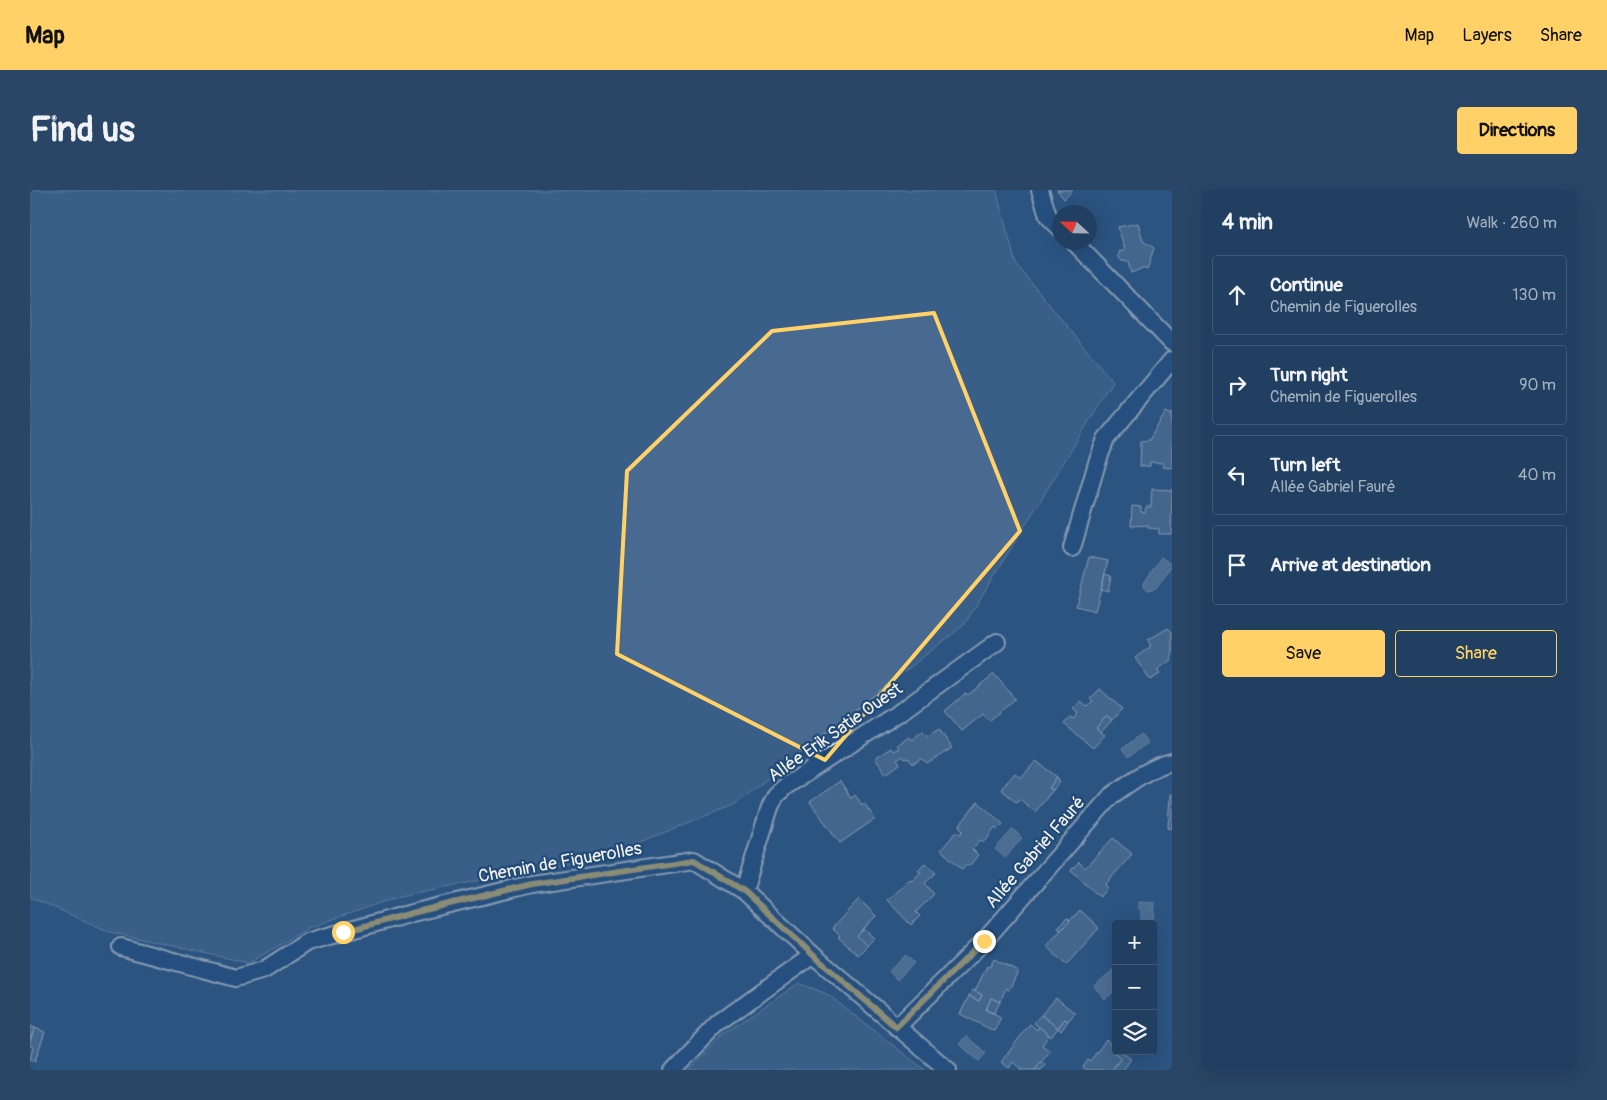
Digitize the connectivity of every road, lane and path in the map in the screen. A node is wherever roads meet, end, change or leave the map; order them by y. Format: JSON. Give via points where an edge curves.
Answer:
{"nodes":[{"id":1,"x":1040,"y":190,"type":"edge"},
{"id":2,"x":1052,"y":220,"type":"edge"},
{"id":3,"x":1082,"y":250,"type":"edge"},
{"id":4,"x":1172,"y":343,"type":"edge"},
{"id":5,"x":1172,"y":360,"type":"edge"},
{"id":6,"x":1072,"y":548,"type":"dead end"},
{"id":7,"x":997,"y":642,"type":"dead end"},
{"id":8,"x":1172,"y":762,"type":"edge"},
{"id":9,"x":744,"y":891,"type":"junction"},
{"id":10,"x":121,"y":947,"type":"dead end"},
{"id":11,"x":813,"y":955,"type":"junction"},
{"id":12,"x":896,"y":1027,"type":"junction"},
{"id":13,"x":673,"y":1070,"type":"edge"},
{"id":14,"x":948,"y":1070,"type":"edge"}],
"edges":[{"from":1,"to":2,"type":"street"},
{"from":3,"to":4,"type":"street"},
{"from":5,"to":6,"type":"street","via":[[1106,439]]},
{"from":7,"to":9,"type":"street","name":"Allée Erik Satie Ouest","via":[[776,795]]},
{"from":8,"to":12,"type":"street","name":"Allée Gabriel Fauré","via":[[1137,777],[1111,796],[984,941]]},
{"from":9,"to":10,"type":"street","name":"Chemin de Figuerolles","via":[[694,860],[541,882],[307,942],[264,970],[236,978]]},
{"from":9,"to":11,"type":"street","name":"Chemin de Figuerolles"},
{"from":11,"to":12,"type":"street","name":"Chemin de Figuerolles"},
{"from":11,"to":13,"type":"street","via":[[718,1023]]},
{"from":12,"to":14,"type":"street","name":"Chemin de Figuerolles"}]}
